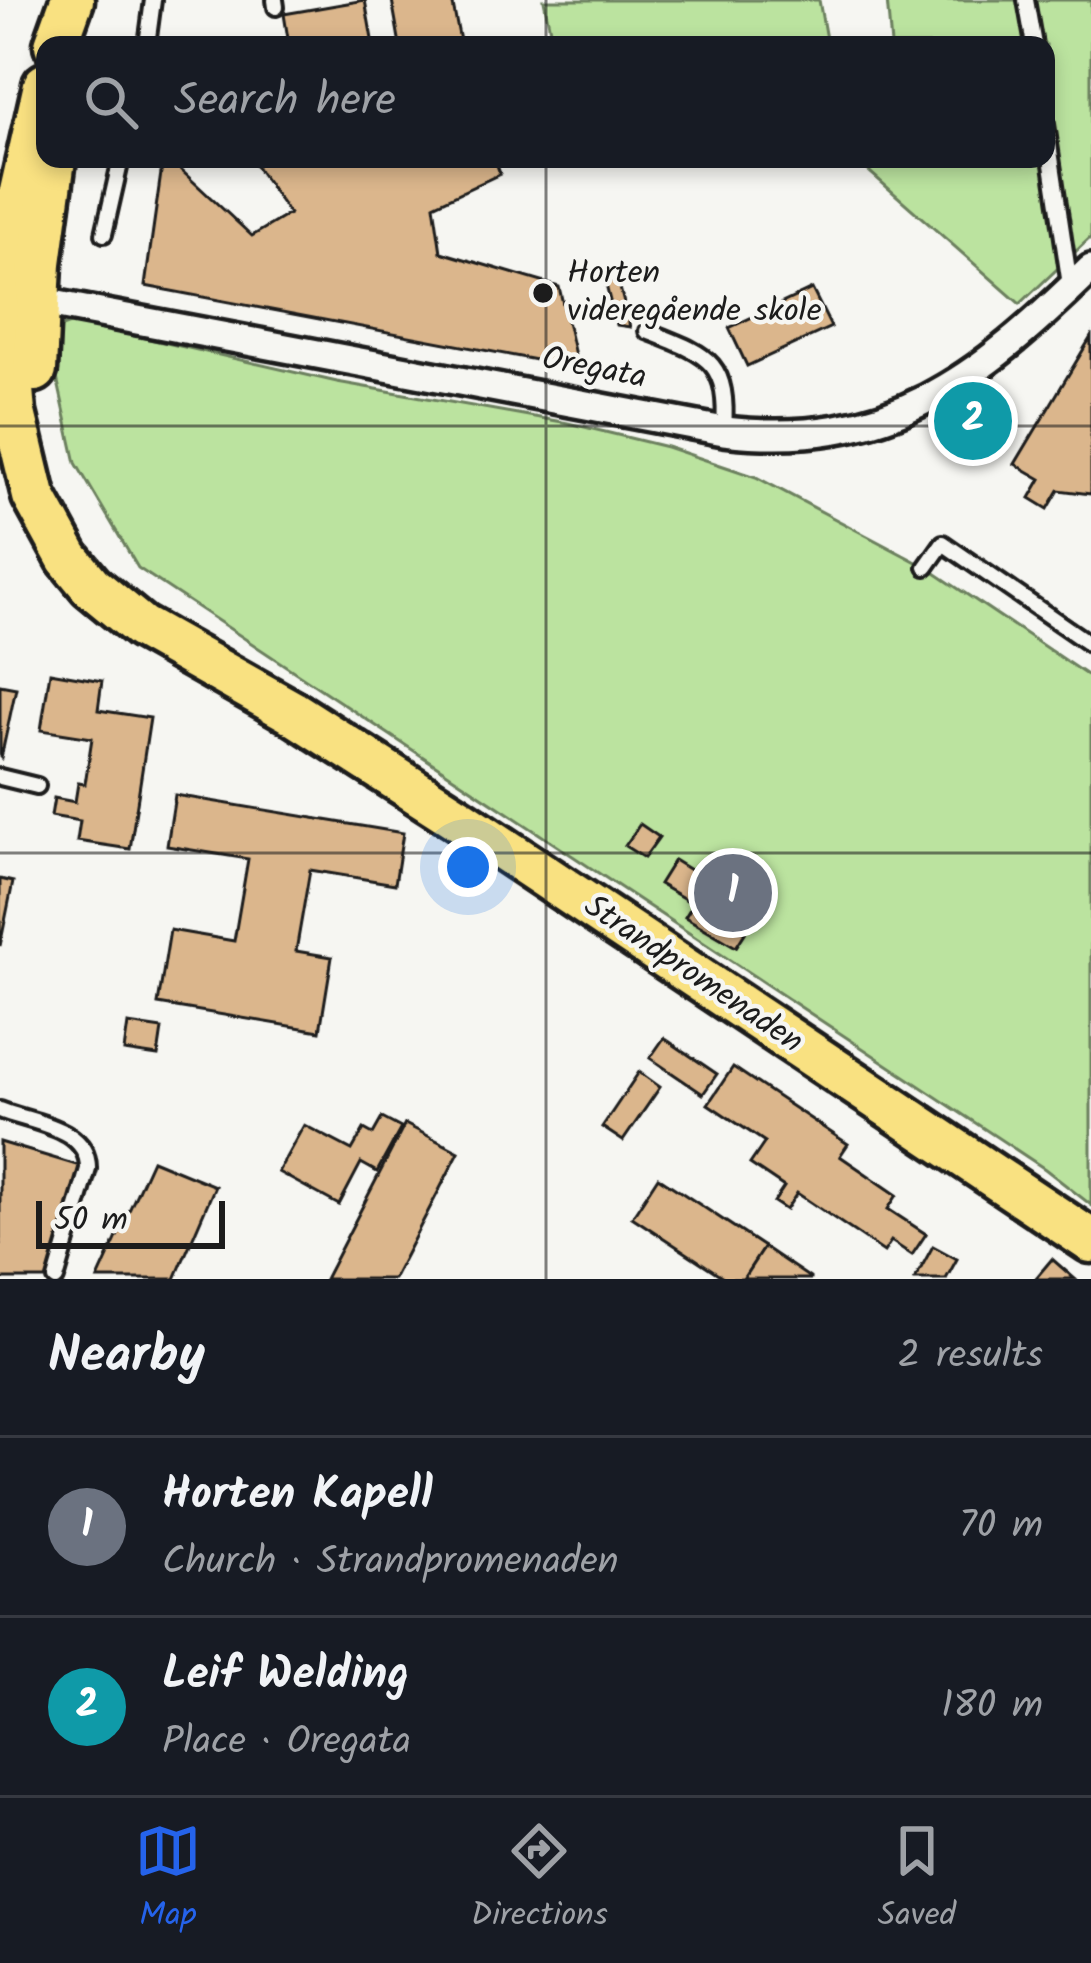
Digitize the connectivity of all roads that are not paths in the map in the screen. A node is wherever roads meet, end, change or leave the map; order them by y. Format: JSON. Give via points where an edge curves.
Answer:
{"nodes":[{"id":1,"x":76,"y":0,"type":"edge"},
{"id":2,"x":153,"y":0,"type":"edge"},
{"id":3,"x":1027,"y":0,"type":"edge"},
{"id":4,"x":60,"y":36,"type":"edge"},
{"id":5,"x":75,"y":36,"type":"edge"},
{"id":6,"x":148,"y":36,"type":"edge"},
{"id":7,"x":1033,"y":36,"type":"edge"},
{"id":8,"x":36,"y":122,"type":"edge"},
{"id":9,"x":1055,"y":164,"type":"edge"},
{"id":10,"x":52,"y":168,"type":"edge"},
{"id":11,"x":119,"y":168,"type":"edge"},
{"id":12,"x":104,"y":234,"type":"dead end"},
{"id":13,"x":1081,"y":279,"type":"edge"},
{"id":14,"x":21,"y":297,"type":"junction"},
{"id":15,"x":646,"y":331,"type":"dead end"},
{"id":16,"x":724,"y":431,"type":"junction"},
{"id":17,"x":926,"y":567,"type":"dead end"},
{"id":18,"x":1091,"y":645,"type":"edge"},
{"id":19,"x":0,"y":777,"type":"edge"},
{"id":20,"x":37,"y":786,"type":"dead end"},
{"id":21,"x":0,"y":1111,"type":"edge"},
{"id":22,"x":1091,"y":1241,"type":"edge"},
{"id":23,"x":56,"y":1279,"type":"edge"}],
"edges":[{"from":1,"to":4,"type":"main road"},
{"from":1,"to":5,"type":"main road"},
{"from":2,"to":6,"type":"lane"},
{"from":3,"to":7,"type":"lane"},
{"from":8,"to":14,"type":"main road","name":"Strandpromenaden","via":[[19,191]]},
{"from":9,"to":13,"type":"lane"},
{"from":10,"to":14,"type":"main road","name":"Strandpromenaden"},
{"from":11,"to":12,"type":"lane"},
{"from":13,"to":16,"type":"street","name":"Oregata","via":[[934,399],[826,433]]},
{"from":14,"to":16,"type":"street","name":"Oregata"},
{"from":14,"to":22,"type":"main road","name":"Strandpromenaden","via":[[42,437],[66,509],[120,580],[292,712]]},
{"from":15,"to":16,"type":"lane","via":[[705,356],[718,372],[727,394]]},
{"from":17,"to":18,"type":"lane","via":[[943,543]]},
{"from":19,"to":20,"type":"lane"},
{"from":21,"to":23,"type":"lane","via":[[70,1134],[88,1156]]}]}
